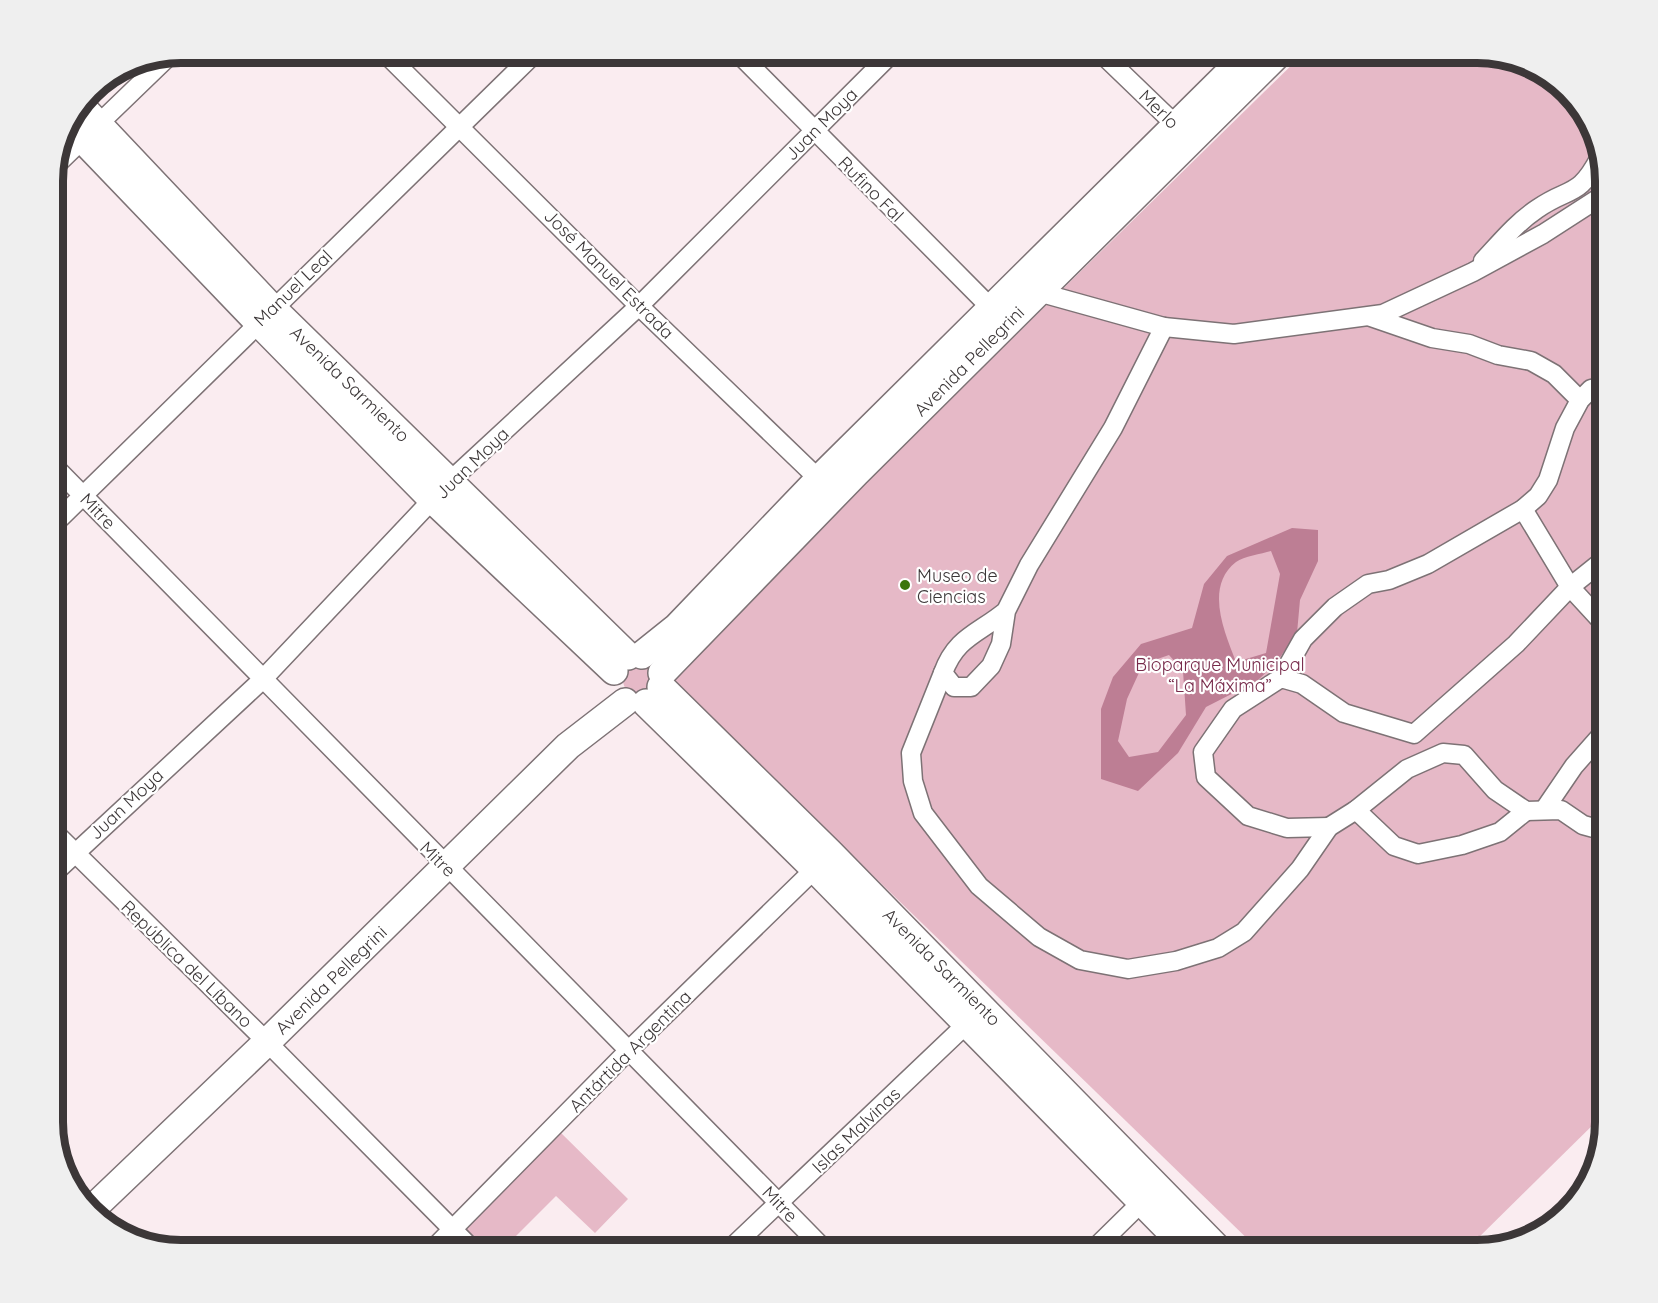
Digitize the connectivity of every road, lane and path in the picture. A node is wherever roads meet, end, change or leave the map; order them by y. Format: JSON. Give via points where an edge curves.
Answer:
{"nodes":[{"id":1,"x":396,"y":63,"type":"edge"},
{"id":2,"x":524,"y":63,"type":"edge"},
{"id":3,"x":748,"y":63,"type":"edge"},
{"id":4,"x":881,"y":63,"type":"edge"},
{"id":5,"x":1112,"y":63,"type":"edge"},
{"id":6,"x":1240,"y":63,"type":"edge"},
{"id":7,"x":1266,"y":63,"type":"edge"},
{"id":8,"x":158,"y":65,"type":"edge"},
{"id":9,"x":460,"y":125,"type":"junction"},
{"id":10,"x":84,"y":129,"type":"edge"},
{"id":11,"x":813,"y":132,"type":"junction"},
{"id":12,"x":1183,"y":132,"type":"junction"},
{"id":13,"x":67,"y":151,"type":"edge"},
{"id":14,"x":1594,"y":166,"type":"edge"},
{"id":15,"x":1595,"y":200,"type":"edge"},
{"id":16,"x":1473,"y":272,"type":"junction"},
{"id":17,"x":1038,"y":292,"type":"junction"},
{"id":18,"x":639,"y":306,"type":"junction"},
{"id":19,"x":265,"y":315,"type":"junction"},
{"id":20,"x":1000,"y":316,"type":"junction"},
{"id":21,"x":1370,"y":316,"type":"junction"},
{"id":22,"x":1164,"y":327,"type":"junction"},
{"id":23,"x":1595,"y":389,"type":"edge"},
{"id":24,"x":1580,"y":400,"type":"junction"},
{"id":25,"x":63,"y":475,"type":"edge"},
{"id":26,"x":827,"y":487,"type":"junction"},
{"id":27,"x":441,"y":491,"type":"junction"},
{"id":28,"x":82,"y":495,"type":"junction"},
{"id":29,"x":1523,"y":509,"type":"junction"},
{"id":30,"x":63,"y":515,"type":"edge"},
{"id":31,"x":1595,"y":567,"type":"edge"},
{"id":32,"x":1570,"y":587,"type":"junction"},
{"id":33,"x":1006,"y":611,"type":"junction"},
{"id":34,"x":1595,"y":614,"type":"edge"},
{"id":35,"x":943,"y":674,"type":"junction"},
{"id":36,"x":636,"y":678,"type":"junction"},
{"id":37,"x":1281,"y":678,"type":"junction"},
{"id":38,"x":262,"y":680,"type":"junction"},
{"id":39,"x":1595,"y":743,"type":"edge"},
{"id":40,"x":1356,"y":810,"type":"junction"},
{"id":41,"x":1535,"y":811,"type":"junction"},
{"id":42,"x":1329,"y":826,"type":"junction"},
{"id":43,"x":1595,"y":828,"type":"edge"},
{"id":44,"x":63,"y":841,"type":"edge"},
{"id":45,"x":74,"y":853,"type":"junction"},
{"id":46,"x":823,"y":861,"type":"junction"},
{"id":47,"x":63,"y":864,"type":"edge"},
{"id":48,"x":446,"y":867,"type":"junction"},
{"id":49,"x":975,"y":1016,"type":"junction"},
{"id":50,"x":267,"y":1042,"type":"junction"},
{"id":51,"x":630,"y":1049,"type":"junction"},
{"id":52,"x":1150,"y":1195,"type":"junction"},
{"id":53,"x":778,"y":1204,"type":"junction"},
{"id":54,"x":96,"y":1205,"type":"edge"},
{"id":55,"x":453,"y":1230,"type":"junction"},
{"id":56,"x":443,"y":1240,"type":"edge"},
{"id":57,"x":463,"y":1240,"type":"edge"},
{"id":58,"x":740,"y":1240,"type":"edge"},
{"id":59,"x":814,"y":1240,"type":"edge"},
{"id":60,"x":1104,"y":1240,"type":"edge"},
{"id":61,"x":1181,"y":1240,"type":"edge"},
{"id":62,"x":1205,"y":1240,"type":"edge"}],
"edges":[{"from":1,"to":9,"type":"street","name":"José Manuel Estrada"},
{"from":2,"to":9,"type":"street","name":"Manuel Leal"},
{"from":3,"to":11,"type":"street","name":"Rufino Fal"},
{"from":4,"to":11,"type":"street","name":"Juan Moya"},
{"from":5,"to":12,"type":"street","name":"Merlo"},
{"from":6,"to":12,"type":"main road","name":"Avenida Pellegrini"},
{"from":7,"to":12,"type":"main road","name":"Avenida Pellegrini"},
{"from":8,"to":10,"type":"street"},
{"from":9,"to":18,"type":"street","name":"José Manuel Estrada"},
{"from":9,"to":19,"type":"street","name":"Manuel Leal"},
{"from":10,"to":13,"type":"street"},
{"from":10,"to":19,"type":"main road","name":"Avenida Sarmiento"},
{"from":11,"to":18,"type":"street","name":"Juan Moya"},
{"from":11,"to":20,"type":"street","name":"Rufino Fal"},
{"from":12,"to":17,"type":"main road","name":"Avenida Pellegrini"},
{"from":12,"to":20,"type":"main road","name":"Avenida Pellegrini"},
{"from":14,"to":16,"type":"street","via":[[1580,188],[1538,208]]},
{"from":15,"to":16,"type":"street"},
{"from":16,"to":21,"type":"street","via":[[1383,314]]},
{"from":17,"to":20,"type":"main road","name":"Avenida Pellegrini"},
{"from":17,"to":22,"type":"street"},
{"from":18,"to":26,"type":"street","name":"José Manuel Estrada"},
{"from":18,"to":27,"type":"street","name":"Juan Moya"},
{"from":19,"to":27,"type":"main road","name":"Avenida Sarmiento"},
{"from":19,"to":28,"type":"street","name":"Manuel Leal"},
{"from":20,"to":26,"type":"main road","name":"Avenida Pellegrini"},
{"from":21,"to":22,"type":"street","via":[[1234,334]]},
{"from":21,"to":24,"type":"street","via":[[1432,338],[1531,361],[1554,374]]},
{"from":22,"to":33,"type":"street","via":[[1113,428],[1029,565]]},
{"from":23,"to":24,"type":"street"},
{"from":24,"to":29,"type":"street","via":[[1565,428],[1548,480]]},
{"from":25,"to":28,"type":"street","name":"Mitre"},
{"from":26,"to":36,"type":"main road","name":"Avenida Pellegrini","via":[[677,627]]},
{"from":27,"to":36,"type":"main road","name":"Avenida Sarmiento"},
{"from":27,"to":38,"type":"street","name":"Juan Moya"},
{"from":28,"to":30,"type":"street","name":"Manuel Leal"},
{"from":28,"to":38,"type":"street","name":"Mitre"},
{"from":29,"to":32,"type":"street"},
{"from":29,"to":37,"type":"street","via":[[1408,574],[1368,584],[1335,607],[1303,639]]},
{"from":31,"to":32,"type":"street"},
{"from":32,"to":34,"type":"street"},
{"from":32,"to":37,"type":"street","via":[[1516,644],[1413,734],[1344,713],[1302,684]]},
{"from":33,"to":35,"type":"street","via":[[950,653]]},
{"from":33,"to":35,"type":"street","via":[[1001,644],[992,666],[971,687],[954,687]]},
{"from":35,"to":42,"type":"street","via":[[911,753],[913,781],[923,813],[979,886],[1039,937],[1080,960],[1128,969],[1176,961],[1218,948],[1245,932],[1271,904]]},
{"from":36,"to":46,"type":"main road","name":"Avenida Sarmiento"},
{"from":36,"to":48,"type":"main road","name":"Avenida Pellegrini"},
{"from":37,"to":42,"type":"street","via":[[1233,709],[1203,752],[1206,777],[1248,816],[1287,828]]},
{"from":38,"to":45,"type":"street","name":"Juan Moya"},
{"from":38,"to":48,"type":"street","name":"Mitre"},
{"from":39,"to":41,"type":"street"},
{"from":40,"to":41,"type":"street","via":[[1394,846],[1418,854],[1500,832]]},
{"from":40,"to":41,"type":"street","via":[[1407,769],[1443,753],[1464,755],[1495,790]]},
{"from":40,"to":42,"type":"street"},
{"from":41,"to":43,"type":"street","via":[[1561,810]]},
{"from":44,"to":45,"type":"street","name":"República del Líbano"},
{"from":45,"to":47,"type":"street","name":"Juan Moya"},
{"from":45,"to":50,"type":"street","name":"República del Líbano"},
{"from":46,"to":49,"type":"main road","name":"Avenida Sarmiento"},
{"from":46,"to":51,"type":"street","name":"Antártida Argentina"},
{"from":48,"to":50,"type":"main road","name":"Avenida Pellegrini"},
{"from":48,"to":51,"type":"street","name":"Mitre"},
{"from":49,"to":52,"type":"main road","name":"Avenida Sarmiento"},
{"from":49,"to":53,"type":"street","name":"Islas Malvinas"},
{"from":50,"to":54,"type":"main road","name":"Avenida Pellegrini"},
{"from":50,"to":55,"type":"street","name":"República del Líbano"},
{"from":51,"to":53,"type":"street","name":"Mitre"},
{"from":51,"to":55,"type":"street","name":"Antártida Argentina"},
{"from":52,"to":60,"type":"street"},
{"from":52,"to":61,"type":"main road","name":"Avenida Sarmiento"},
{"from":52,"to":62,"type":"main road","name":"Avenida Sarmiento"},
{"from":53,"to":58,"type":"street","name":"Islas Malvinas"},
{"from":53,"to":59,"type":"street","name":"Mitre"},
{"from":55,"to":56,"type":"street","name":"Antártida Argentina"},
{"from":55,"to":57,"type":"street","name":"República del Líbano"}]}
